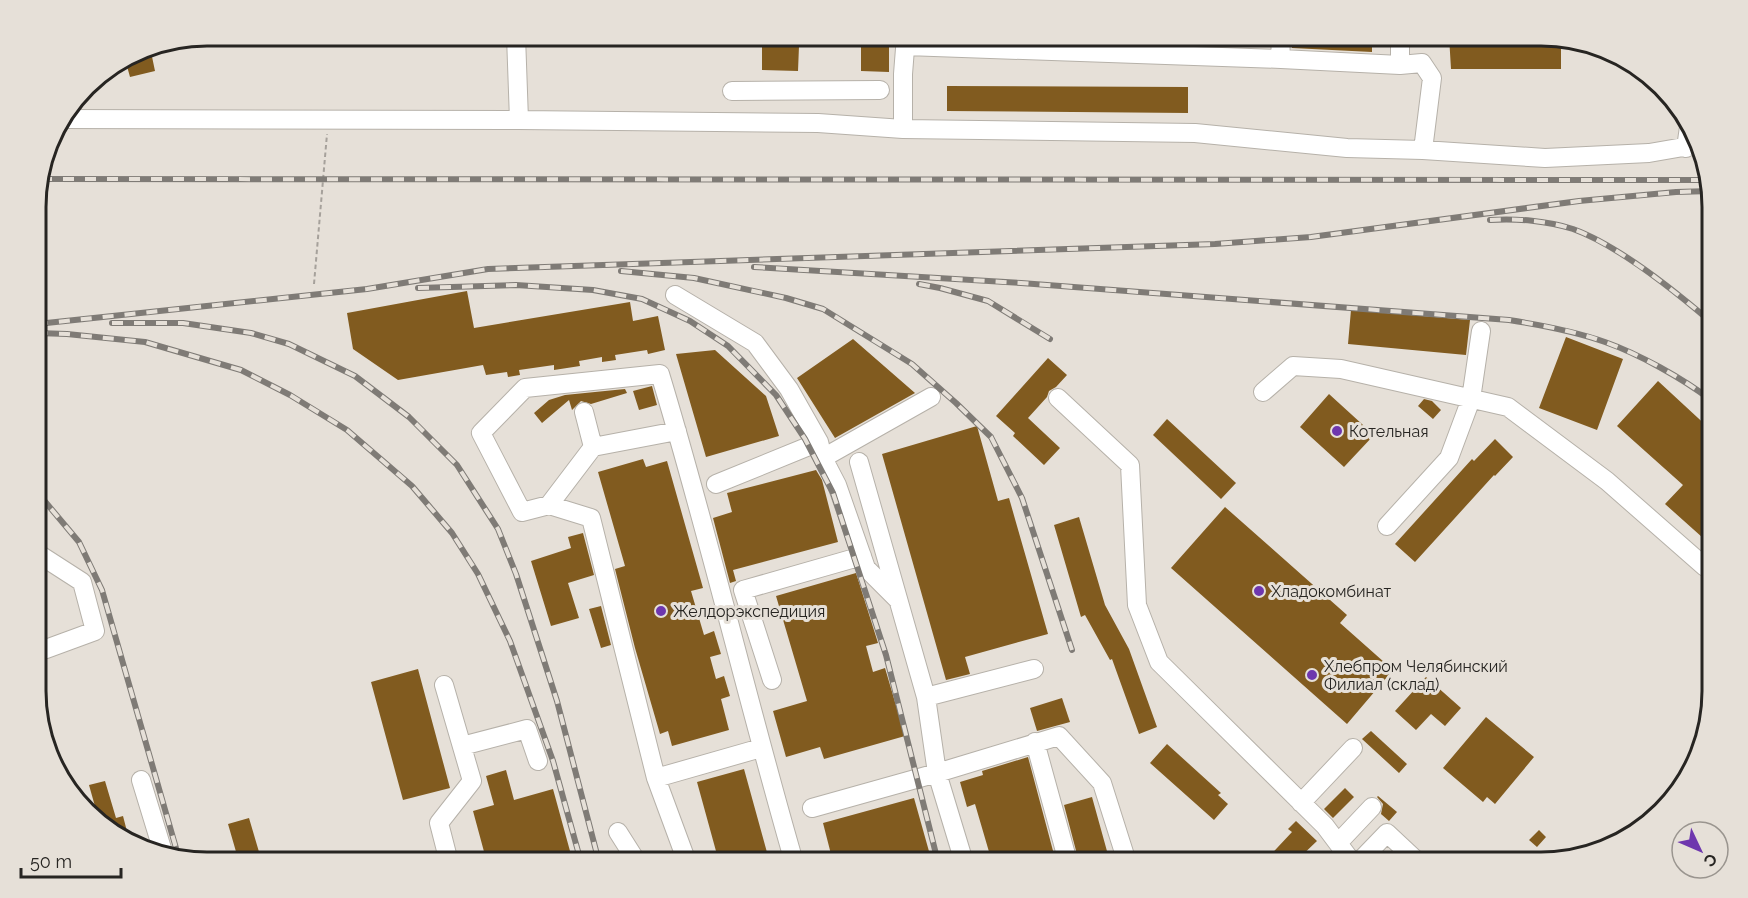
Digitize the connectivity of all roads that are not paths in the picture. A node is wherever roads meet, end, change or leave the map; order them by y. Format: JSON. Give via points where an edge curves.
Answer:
{"nodes":[{"id":1,"x":516,"y":46,"type":"edge"},
{"id":2,"x":906,"y":46,"type":"edge"},
{"id":3,"x":1010,"y":46,"type":"edge"},
{"id":4,"x":1280,"y":46,"type":"edge"},
{"id":5,"x":1400,"y":46,"type":"edge"},
{"id":6,"x":1281,"y":59,"type":"junction"},
{"id":7,"x":1400,"y":64,"type":"junction"},
{"id":8,"x":818,"y":90,"type":"junction"},
{"id":9,"x":880,"y":90,"type":"dead end"},
{"id":10,"x":732,"y":91,"type":"dead end"},
{"id":11,"x":73,"y":119,"type":"edge"},
{"id":12,"x":519,"y":120,"type":"junction"},
{"id":13,"x":819,"y":123,"type":"junction"},
{"id":14,"x":903,"y":129,"type":"junction"},
{"id":15,"x":1689,"y":146,"type":"edge"},
{"id":16,"x":1423,"y":150,"type":"junction"},
{"id":17,"x":675,"y":295,"type":"dead end"},
{"id":18,"x":1480,"y":331,"type":"dead end"},
{"id":19,"x":1263,"y":392,"type":"dead end"},
{"id":20,"x":931,"y":397,"type":"dead end"},
{"id":21,"x":1058,"y":398,"type":"dead end"},
{"id":22,"x":1471,"y":399,"type":"junction"},
{"id":23,"x":584,"y":412,"type":"dead end"},
{"id":24,"x":677,"y":431,"type":"junction"},
{"id":25,"x":593,"y":447,"type":"junction"},
{"id":26,"x":821,"y":450,"type":"junction"},
{"id":27,"x":860,"y":462,"type":"dead end"},
{"id":28,"x":717,"y":484,"type":"dead end"},
{"id":29,"x":549,"y":505,"type":"junction"},
{"id":30,"x":1387,"y":526,"type":"dead end"},
{"id":31,"x":862,"y":556,"type":"junction"},
{"id":32,"x":46,"y":559,"type":"edge"},
{"id":33,"x":1702,"y":560,"type":"edge"},
{"id":34,"x":899,"y":600,"type":"junction"},
{"id":35,"x":46,"y":650,"type":"edge"},
{"id":36,"x":1034,"y":669,"type":"dead end"},
{"id":37,"x":772,"y":680,"type":"dead end"},
{"id":38,"x":444,"y":685,"type":"dead end"},
{"id":39,"x":926,"y":697,"type":"junction"},
{"id":40,"x":1035,"y":742,"type":"junction"},
{"id":41,"x":462,"y":746,"type":"junction"},
{"id":42,"x":761,"y":748,"type":"junction"},
{"id":43,"x":1353,"y":748,"type":"dead end"},
{"id":44,"x":538,"y":761,"type":"dead end"},
{"id":45,"x":937,"y":773,"type":"junction"},
{"id":46,"x":656,"y":778,"type":"junction"},
{"id":47,"x":141,"y":780,"type":"dead end"},
{"id":48,"x":1301,"y":803,"type":"junction"},
{"id":49,"x":1372,"y":807,"type":"dead end"},
{"id":50,"x":812,"y":808,"type":"dead end"},
{"id":51,"x":618,"y":832,"type":"dead end"},
{"id":52,"x":1338,"y":843,"type":"junction"},
{"id":53,"x":161,"y":844,"type":"edge"},
{"id":54,"x":961,"y":851,"type":"edge"},
{"id":55,"x":1065,"y":851,"type":"edge"},
{"id":56,"x":1124,"y":851,"type":"edge"},
{"id":57,"x":1344,"y":851,"type":"edge"},
{"id":58,"x":1369,"y":851,"type":"edge"},
{"id":59,"x":1406,"y":851,"type":"edge"},
{"id":60,"x":446,"y":852,"type":"edge"},
{"id":61,"x":630,"y":852,"type":"edge"},
{"id":62,"x":683,"y":852,"type":"edge"},
{"id":63,"x":791,"y":852,"type":"edge"}],
"edges":[{"from":1,"to":12,"type":"street"},
{"from":2,"to":14,"type":"street"},
{"from":3,"to":6,"type":"street"},
{"from":4,"to":6,"type":"street"},
{"from":5,"to":7,"type":"street"},
{"from":6,"to":7,"type":"street"},
{"from":7,"to":16,"type":"street","via":[[1422,63],[1432,78]]},
{"from":8,"to":9,"type":"street"},
{"from":8,"to":10,"type":"street"},
{"from":8,"to":13,"type":"street"},
{"from":11,"to":12,"type":"street"},
{"from":12,"to":13,"type":"street"},
{"from":13,"to":14,"type":"street"},
{"from":14,"to":16,"type":"street","via":[[1195,133],[1347,148]]},
{"from":15,"to":16,"type":"street","via":[[1649,153],[1545,158]]},
{"from":17,"to":26,"type":"street","via":[[754,343],[789,389]]},
{"from":18,"to":22,"type":"street"},
{"from":19,"to":22,"type":"street","via":[[1293,366],[1341,369]]},
{"from":20,"to":26,"type":"street"},
{"from":21,"to":48,"type":"street","via":[[1130,465],[1137,605],[1159,662]]},
{"from":22,"to":30,"type":"street","via":[[1449,458]]},
{"from":22,"to":33,"type":"street","via":[[1508,407],[1607,480]]},
{"from":23,"to":25,"type":"street"},
{"from":24,"to":25,"type":"street"},
{"from":24,"to":29,"type":"street","via":[[660,374],[525,388],[481,433],[522,512]]},
{"from":24,"to":42,"type":"street"},
{"from":25,"to":29,"type":"street"},
{"from":26,"to":28,"type":"street"},
{"from":26,"to":31,"type":"street"},
{"from":27,"to":34,"type":"street"},
{"from":29,"to":46,"type":"street","via":[[591,518]]},
{"from":31,"to":34,"type":"street","via":[[866,568]]},
{"from":31,"to":37,"type":"street","via":[[743,590]]},
{"from":32,"to":35,"type":"street","via":[[82,582],[95,631]]},
{"from":34,"to":39,"type":"street"},
{"from":36,"to":39,"type":"street"},
{"from":38,"to":41,"type":"street"},
{"from":39,"to":45,"type":"street"},
{"from":40,"to":45,"type":"street"},
{"from":40,"to":55,"type":"street"},
{"from":40,"to":56,"type":"street","via":[[1059,736],[1102,783]]},
{"from":41,"to":44,"type":"street","via":[[527,729]]},
{"from":41,"to":60,"type":"street","via":[[472,781],[439,823]]},
{"from":42,"to":46,"type":"street"},
{"from":42,"to":63,"type":"street"},
{"from":43,"to":48,"type":"street"},
{"from":45,"to":50,"type":"street"},
{"from":45,"to":54,"type":"street"},
{"from":46,"to":62,"type":"street"},
{"from":47,"to":53,"type":"street"},
{"from":48,"to":52,"type":"street"},
{"from":49,"to":52,"type":"street"},
{"from":51,"to":61,"type":"street"},
{"from":52,"to":57,"type":"street"},
{"from":58,"to":59,"type":"street","via":[[1387,833]]}]}
